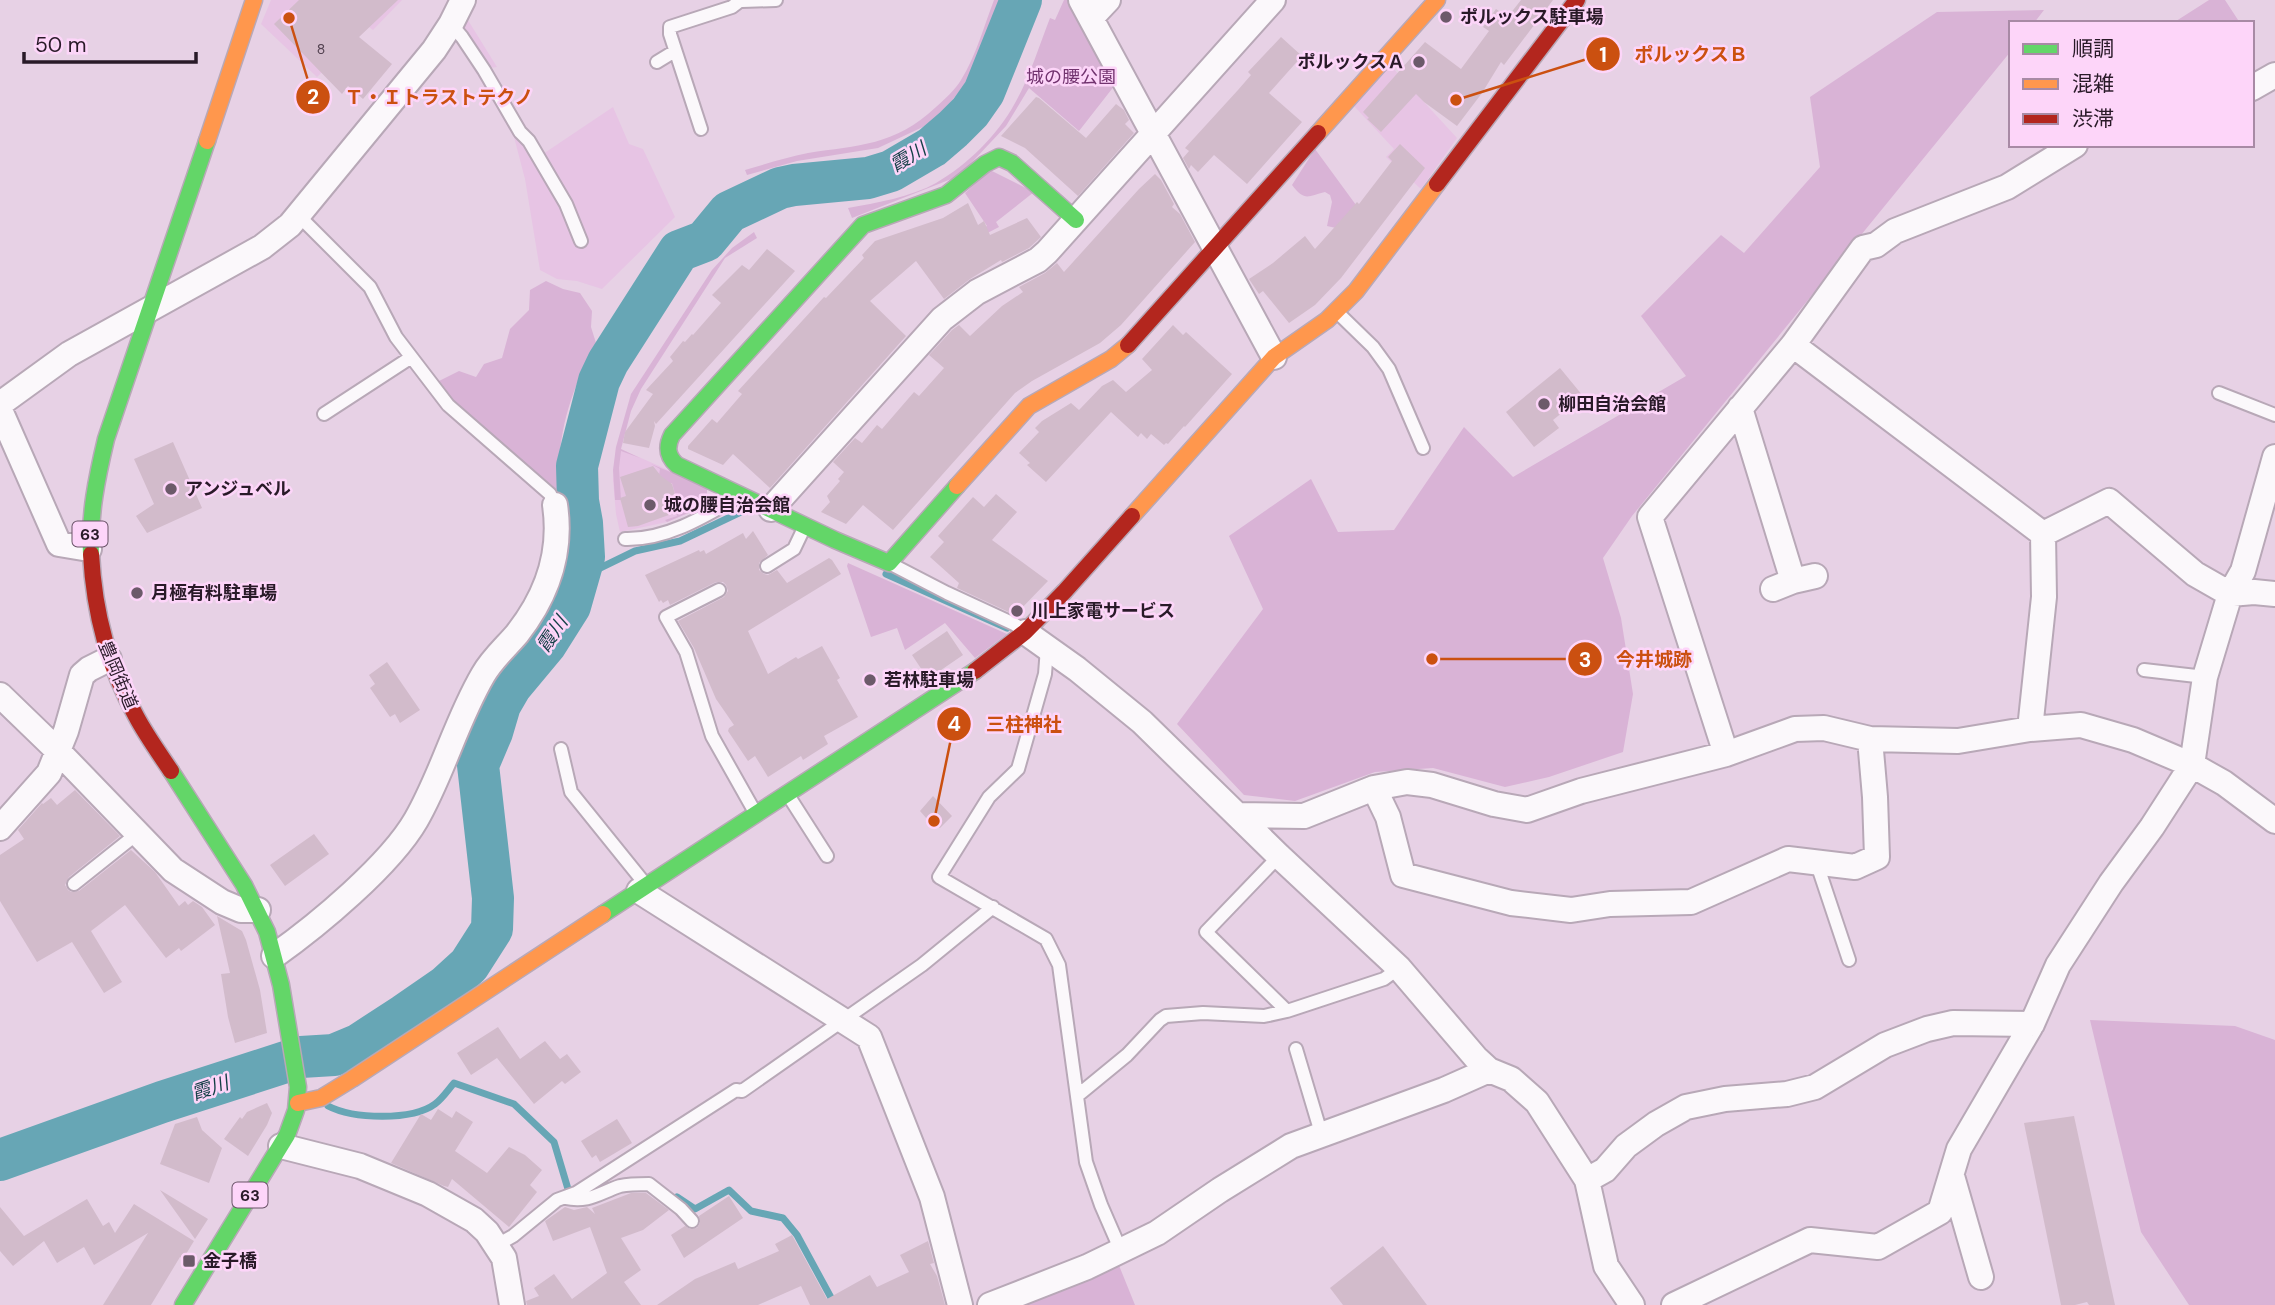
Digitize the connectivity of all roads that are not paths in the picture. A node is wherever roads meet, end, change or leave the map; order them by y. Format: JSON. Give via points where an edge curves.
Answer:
{"nodes":[{"id":1,"x":254,"y":0,"type":"edge"},
{"id":2,"x":463,"y":0,"type":"edge"},
{"id":3,"x":741,"y":0,"type":"edge"},
{"id":4,"x":776,"y":0,"type":"edge"},
{"id":5,"x":1108,"y":0,"type":"edge"},
{"id":6,"x":1273,"y":0,"type":"edge"},
{"id":7,"x":1437,"y":0,"type":"edge"},
{"id":8,"x":1577,"y":0,"type":"edge"},
{"id":9,"x":1086,"y":9,"type":"edge"},
{"id":10,"x":451,"y":24,"type":"junction"},
{"id":11,"x":675,"y":51,"type":"junction"},
{"id":12,"x":657,"y":62,"type":"dead end"},
{"id":13,"x":2275,"y":75,"type":"edge"},
{"id":14,"x":2254,"y":87,"type":"edge"},
{"id":15,"x":701,"y":129,"type":"dead end"},
{"id":16,"x":1153,"y":135,"type":"junction"},
{"id":17,"x":2072,"y":147,"type":"edge"},
{"id":18,"x":298,"y":215,"type":"junction"},
{"id":19,"x":1076,"y":220,"type":"junction"},
{"id":20,"x":581,"y":241,"type":"dead end"},
{"id":21,"x":1216,"y":249,"type":"junction"},
{"id":22,"x":148,"y":310,"type":"junction"},
{"id":23,"x":1337,"y":312,"type":"junction"},
{"id":24,"x":1793,"y":345,"type":"junction"},
{"id":25,"x":1274,"y":357,"type":"junction"},
{"id":26,"x":410,"y":358,"type":"junction"},
{"id":27,"x":2219,"y":393,"type":"dead end"},
{"id":28,"x":0,"y":407,"type":"edge"},
{"id":29,"x":1740,"y":408,"type":"junction"},
{"id":30,"x":324,"y":414,"type":"dead end"},
{"id":31,"x":2275,"y":415,"type":"edge"},
{"id":32,"x":1423,"y":447,"type":"dead end"},
{"id":33,"x":2275,"y":457,"type":"edge"},
{"id":34,"x":741,"y":495,"type":"junction"},
{"id":35,"x":555,"y":505,"type":"joint"},
{"id":36,"x":771,"y":509,"type":"junction"},
{"id":37,"x":2043,"y":534,"type":"junction"},
{"id":38,"x":801,"y":535,"type":"junction"},
{"id":39,"x":625,"y":539,"type":"dead end"},
{"id":40,"x":89,"y":549,"type":"junction"},
{"id":41,"x":889,"y":563,"type":"junction"},
{"id":42,"x":767,"y":566,"type":"dead end"},
{"id":43,"x":1794,"y":582,"type":"dead end"},
{"id":44,"x":719,"y":590,"type":"dead end"},
{"id":45,"x":2230,"y":594,"type":"junction"},
{"id":46,"x":2275,"y":594,"type":"edge"},
{"id":47,"x":1025,"y":632,"type":"junction"},
{"id":48,"x":1047,"y":648,"type":"junction"},
{"id":49,"x":109,"y":659,"type":"junction"},
{"id":50,"x":2144,"y":670,"type":"dead end"},
{"id":51,"x":2205,"y":677,"type":"junction"},
{"id":52,"x":0,"y":695,"type":"edge"},
{"id":53,"x":2030,"y":729,"type":"junction"},
{"id":54,"x":1870,"y":739,"type":"junction"},
{"id":55,"x":561,"y":749,"type":"dead end"},
{"id":56,"x":59,"y":752,"type":"junction"},
{"id":57,"x":1726,"y":754,"type":"junction"},
{"id":58,"x":2192,"y":765,"type":"junction"},
{"id":59,"x":1374,"y":788,"type":"junction"},
{"id":60,"x":787,"y":794,"type":"junction"},
{"id":61,"x":757,"y":814,"type":"junction"},
{"id":62,"x":1238,"y":815,"type":"junction"},
{"id":63,"x":2275,"y":821,"type":"edge"},
{"id":64,"x":0,"y":828,"type":"edge"},
{"id":65,"x":138,"y":833,"type":"junction"},
{"id":66,"x":827,"y":856,"type":"dead end"},
{"id":67,"x":1279,"y":856,"type":"junction"},
{"id":68,"x":1816,"y":861,"type":"junction"},
{"id":69,"x":75,"y":884,"type":"dead end"},
{"id":70,"x":643,"y":889,"type":"junction"},
{"id":71,"x":993,"y":907,"type":"junction"},
{"id":72,"x":258,"y":910,"type":"junction"},
{"id":73,"x":274,"y":956,"type":"junction"},
{"id":74,"x":1849,"y":960,"type":"dead end"},
{"id":75,"x":1399,"y":968,"type":"junction"},
{"id":76,"x":1287,"y":1011,"type":"junction"},
{"id":77,"x":844,"y":1020,"type":"junction"},
{"id":78,"x":2032,"y":1024,"type":"junction"},
{"id":79,"x":1296,"y":1049,"type":"dead end"},
{"id":80,"x":1489,"y":1070,"type":"junction"},
{"id":81,"x":1077,"y":1096,"type":"junction"},
{"id":82,"x":298,"y":1103,"type":"junction"},
{"id":83,"x":1321,"y":1133,"type":"junction"},
{"id":84,"x":281,"y":1146,"type":"junction"},
{"id":85,"x":1952,"y":1176,"type":"junction"},
{"id":86,"x":1587,"y":1180,"type":"junction"},
{"id":87,"x":564,"y":1198,"type":"junction"},
{"id":88,"x":692,"y":1221,"type":"dead end"},
{"id":89,"x":497,"y":1245,"type":"junction"},
{"id":90,"x":1121,"y":1251,"type":"junction"},
{"id":91,"x":1980,"y":1277,"type":"dead end"},
{"id":92,"x":183,"y":1305,"type":"edge"},
{"id":93,"x":512,"y":1305,"type":"edge"},
{"id":94,"x":960,"y":1305,"type":"edge"},
{"id":95,"x":990,"y":1305,"type":"edge"},
{"id":96,"x":1632,"y":1305,"type":"edge"},
{"id":97,"x":1674,"y":1305,"type":"edge"}],
"edges":[{"from":1,"to":22,"type":"street","name":"豊岡街道","number":"63"},
{"from":2,"to":10,"type":"street"},
{"from":3,"to":4,"type":"lane"},
{"from":3,"to":11,"type":"lane","via":[[670,27]]},
{"from":5,"to":9,"type":"street"},
{"from":6,"to":16,"type":"street"},
{"from":7,"to":21,"type":"street"},
{"from":8,"to":23,"type":"street"},
{"from":9,"to":16,"type":"street"},
{"from":10,"to":18,"type":"street"},
{"from":10,"to":20,"type":"lane","via":[[529,141],[566,204]]},
{"from":11,"to":12,"type":"lane"},
{"from":11,"to":15,"type":"lane"},
{"from":13,"to":14,"type":"street"},
{"from":16,"to":19,"type":"street"},
{"from":16,"to":21,"type":"street"},
{"from":17,"to":24,"type":"street","via":[[2007,187],[1863,248]]},
{"from":18,"to":22,"type":"street","via":[[262,247]]},
{"from":18,"to":26,"type":"lane","via":[[370,287]]},
{"from":19,"to":34,"type":"street","via":[[1012,163],[999,158],[987,162],[948,194],[857,230],[668,440],[667,451],[677,465]]},
{"from":19,"to":36,"type":"street","via":[[1038,260],[987,286],[936,324]]},
{"from":21,"to":25,"type":"street"},
{"from":21,"to":41,"type":"street","via":[[1126,348],[1029,406]]},
{"from":22,"to":28,"type":"street","via":[[69,354]]},
{"from":22,"to":40,"type":"street","name":"豊岡街道","number":"63","via":[[100,458]]},
{"from":23,"to":25,"type":"street"},
{"from":23,"to":32,"type":"lane","via":[[1373,346],[1389,369]]},
{"from":24,"to":29,"type":"street"},
{"from":24,"to":37,"type":"street"},
{"from":25,"to":47,"type":"street"},
{"from":26,"to":30,"type":"lane"},
{"from":26,"to":35,"type":"lane","via":[[448,405],[550,494]]},
{"from":27,"to":31,"type":"lane"},
{"from":28,"to":40,"type":"street","via":[[58,544]]},
{"from":29,"to":43,"type":"street"},
{"from":29,"to":57,"type":"street","via":[[1650,517]]},
{"from":33,"to":45,"type":"street","via":[[2243,571]]},
{"from":34,"to":36,"type":"street"},
{"from":34,"to":39,"type":"lane","via":[[671,531]]},
{"from":35,"to":73,"type":"street","via":[[555,558],[545,589],[525,624],[476,688],[415,823],[368,876]]},
{"from":36,"to":38,"type":"street"},
{"from":37,"to":45,"type":"street","via":[[2109,501],[2195,574]]},
{"from":37,"to":53,"type":"street","via":[[2044,597]]},
{"from":38,"to":41,"type":"street"},
{"from":38,"to":42,"type":"lane","via":[[794,549]]},
{"from":40,"to":49,"type":"street","name":"豊岡街道","number":"63","via":[[93,602]]},
{"from":41,"to":47,"type":"lane"},
{"from":44,"to":61,"type":"lane","via":[[666,617],[686,652],[712,736]]},
{"from":45,"to":46,"type":"street"},
{"from":45,"to":51,"type":"street"},
{"from":47,"to":48,"type":"street"},
{"from":47,"to":60,"type":"street","via":[[976,670]]},
{"from":48,"to":62,"type":"street","via":[[1142,722]]},
{"from":48,"to":71,"type":"lane","via":[[1045,674],[1018,769],[989,797],[939,877]]},
{"from":49,"to":56,"type":"street","via":[[82,675]]},
{"from":49,"to":72,"type":"street","name":"豊岡街道","number":"63","via":[[136,717]]},
{"from":50,"to":51,"type":"lane"},
{"from":51,"to":58,"type":"street"},
{"from":52,"to":56,"type":"street"},
{"from":53,"to":54,"type":"street","via":[[1958,741]]},
{"from":53,"to":58,"type":"street","via":[[2081,725],[2133,740]]},
{"from":54,"to":57,"type":"street","via":[[1824,728],[1795,729]]},
{"from":54,"to":68,"type":"street","via":[[1877,857],[1855,867]]},
{"from":55,"to":70,"type":"lane","via":[[571,792]]},
{"from":56,"to":64,"type":"street","via":[[49,773]]},
{"from":56,"to":65,"type":"street"},
{"from":57,"to":59,"type":"street","via":[[1527,810],[1433,785],[1408,782]]},
{"from":58,"to":63,"type":"street"},
{"from":58,"to":78,"type":"street","via":[[2058,965]]},
{"from":59,"to":62,"type":"street","via":[[1304,816]]},
{"from":59,"to":68,"type":"street","via":[[1388,817],[1403,875],[1511,903],[1571,910],[1691,902],[1788,859]]},
{"from":60,"to":61,"type":"street"},
{"from":60,"to":66,"type":"lane"},
{"from":61,"to":70,"type":"street"},
{"from":62,"to":67,"type":"street"},
{"from":65,"to":69,"type":"lane"},
{"from":65,"to":72,"type":"street","via":[[173,870],[208,894],[241,910]]},
{"from":67,"to":75,"type":"street"},
{"from":67,"to":76,"type":"lane","via":[[1206,932]]},
{"from":68,"to":74,"type":"lane"},
{"from":70,"to":77,"type":"street"},
{"from":70,"to":82,"type":"street","via":[[321,1098]]},
{"from":71,"to":77,"type":"lane"},
{"from":71,"to":81,"type":"lane","via":[[1046,939],[1059,965]]},
{"from":72,"to":73,"type":"street","name":"豊岡街道","number":"63"},
{"from":73,"to":82,"type":"street","name":"豊岡街道","number":"63"},
{"from":75,"to":76,"type":"lane","via":[[1384,979]]},
{"from":75,"to":80,"type":"street"},
{"from":76,"to":81,"type":"lane","via":[[1264,1016],[1166,1016]]},
{"from":77,"to":87,"type":"lane","via":[[743,1091],[736,1090]]},
{"from":77,"to":94,"type":"street","via":[[869,1037],[932,1197]]},
{"from":78,"to":85,"type":"street","via":[[1959,1149]]},
{"from":78,"to":86,"type":"street","via":[[1953,1023],[1927,1029],[1885,1045],[1815,1087],[1686,1107],[1626,1146],[1605,1170]]},
{"from":79,"to":83,"type":"lane"},
{"from":80,"to":83,"type":"street"},
{"from":80,"to":86,"type":"street","via":[[1511,1079],[1537,1102]]},
{"from":81,"to":90,"type":"lane","via":[[1086,1162]]},
{"from":82,"to":84,"type":"street","name":"豊岡街道","number":"63"},
{"from":83,"to":90,"type":"street","via":[[1291,1146],[1157,1233]]},
{"from":84,"to":89,"type":"street","via":[[360,1166],[428,1194],[474,1220]]},
{"from":84,"to":92,"type":"street","name":"豊岡街道","number":"63"},
{"from":85,"to":91,"type":"street"},
{"from":85,"to":97,"type":"street","via":[[1940,1212],[1878,1247],[1810,1240]]},
{"from":86,"to":96,"type":"street","via":[[1606,1266]]},
{"from":87,"to":88,"type":"lane","via":[[588,1199],[621,1186],[649,1184]]},
{"from":87,"to":89,"type":"lane"},
{"from":89,"to":93,"type":"street","via":[[504,1258]]},
{"from":90,"to":95,"type":"street"}]}
